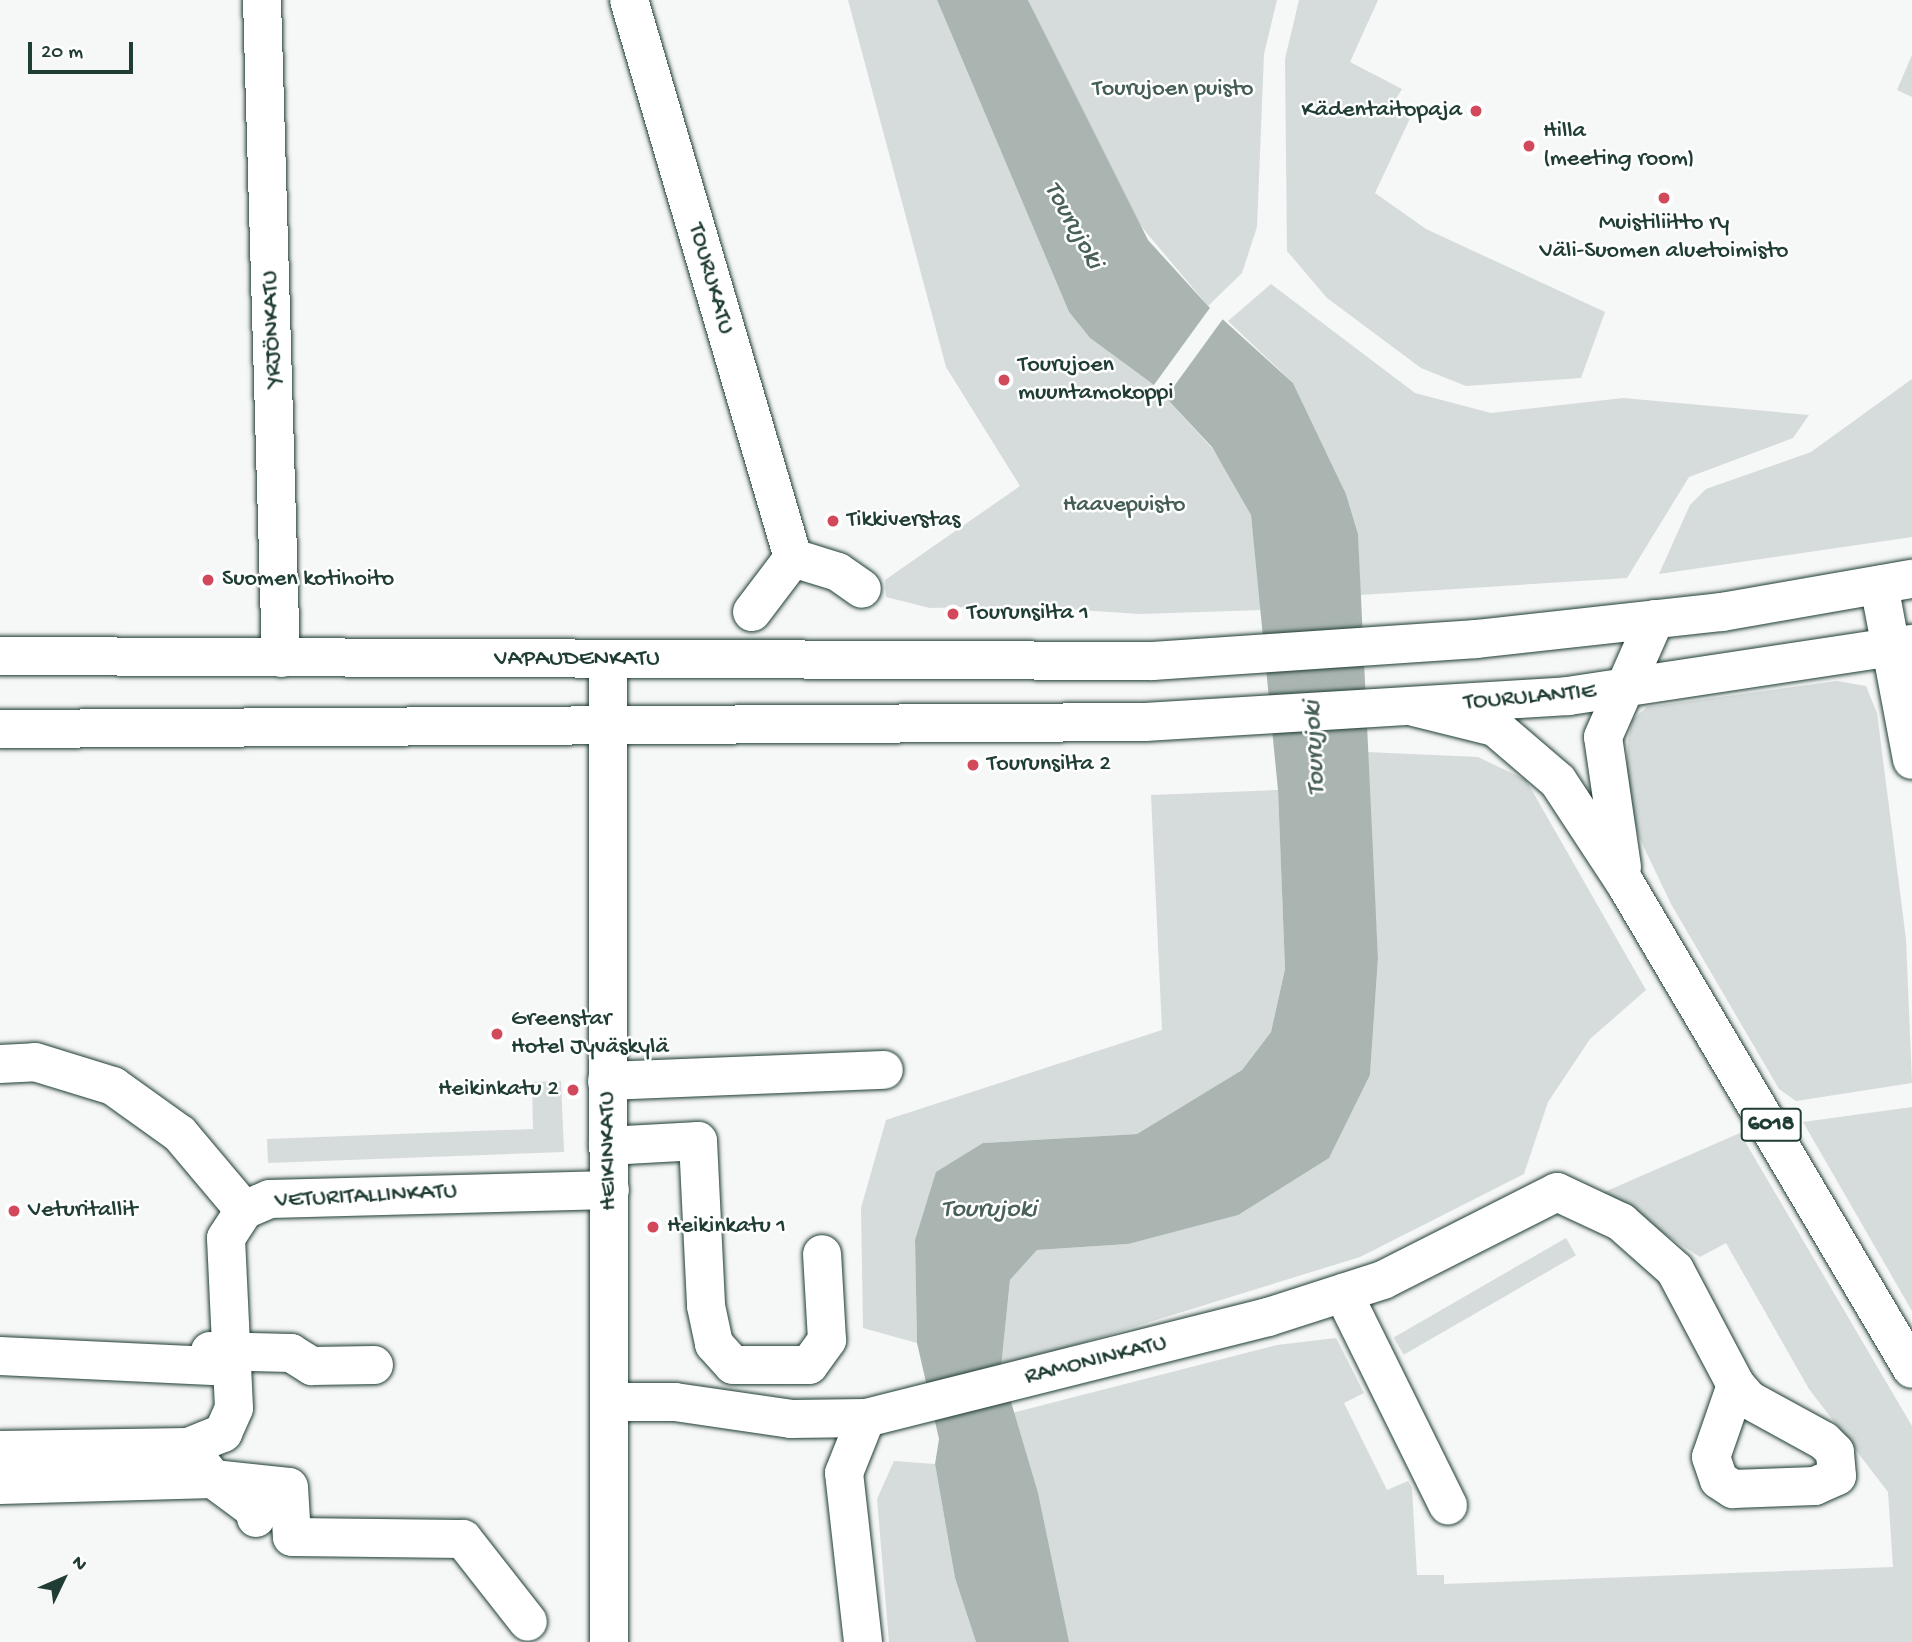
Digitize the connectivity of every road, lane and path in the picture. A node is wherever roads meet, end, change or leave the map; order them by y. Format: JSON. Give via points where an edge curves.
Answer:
{"nodes":[{"id":1,"x":262,"y":0,"type":"edge"},
{"id":2,"x":629,"y":0,"type":"edge"},
{"id":3,"x":793,"y":558,"type":"junction"},
{"id":4,"x":1896,"y":582,"type":"edge"},
{"id":5,"x":862,"y":589,"type":"dead end"},
{"id":6,"x":752,"y":612,"type":"dead end"},
{"id":7,"x":1655,"y":619,"type":"junction"},
{"id":8,"x":1903,"y":646,"type":"edge"},
{"id":9,"x":0,"y":656,"type":"edge"},
{"id":10,"x":281,"y":658,"type":"junction"},
{"id":11,"x":608,"y":660,"type":"junction"},
{"id":12,"x":1622,"y":689,"type":"junction"},
{"id":13,"x":1493,"y":715,"type":"junction"},
{"id":14,"x":607,"y":728,"type":"junction"},
{"id":15,"x":0,"y":729,"type":"edge"},
{"id":16,"x":1912,"y":760,"type":"edge"},
{"id":17,"x":1625,"y":883,"type":"junction"},
{"id":18,"x":0,"y":1064,"type":"edge"},
{"id":19,"x":884,"y":1070,"type":"dead end"},
{"id":20,"x":607,"y":1081,"type":"junction"},
{"id":21,"x":608,"y":1146,"type":"junction"},
{"id":22,"x":610,"y":1190,"type":"junction"},
{"id":23,"x":244,"y":1210,"type":"junction"},
{"id":24,"x":822,"y":1254,"type":"dead end"},
{"id":25,"x":1343,"y":1293,"type":"junction"},
{"id":26,"x":0,"y":1356,"type":"edge"},
{"id":27,"x":225,"y":1356,"type":"junction"},
{"id":28,"x":374,"y":1365,"type":"dead end"},
{"id":29,"x":1912,"y":1369,"type":"edge"},
{"id":30,"x":1736,"y":1385,"type":"dead end"},
{"id":31,"x":610,"y":1402,"type":"junction"},
{"id":32,"x":866,"y":1418,"type":"junction"},
{"id":33,"x":188,"y":1447,"type":"junction"},
{"id":34,"x":0,"y":1450,"type":"edge"},
{"id":35,"x":213,"y":1479,"type":"junction"},
{"id":36,"x":0,"y":1485,"type":"edge"},
{"id":37,"x":1448,"y":1505,"type":"dead end"},
{"id":38,"x":528,"y":1622,"type":"dead end"},
{"id":39,"x":609,"y":1642,"type":"edge"},
{"id":40,"x":863,"y":1642,"type":"edge"}],
"edges":[{"from":1,"to":10,"type":"main road","name":"YRJÖNKATU"},
{"from":2,"to":3,"type":"main road","name":"TOURUKATU"},
{"from":3,"to":5,"type":"main road","via":[[838,572]]},
{"from":3,"to":6,"type":"main road"},
{"from":4,"to":7,"type":"main road"},
{"from":4,"to":8,"type":"main road"},
{"from":7,"to":11,"type":"main road","name":"VAPAUDENKATU","via":[[1476,639],[1153,661]]},
{"from":7,"to":12,"type":"main road"},
{"from":8,"to":12,"type":"main road","name":"TOURULANTIE"},
{"from":8,"to":16,"type":"main road"},
{"from":9,"to":10,"type":"main road","name":"VAPAUDENKATU"},
{"from":10,"to":11,"type":"main road","name":"VAPAUDENKATU"},
{"from":11,"to":14,"type":"main road","name":"HEIKINKATU"},
{"from":12,"to":13,"type":"main road","name":"TOURULANTIE"},
{"from":12,"to":17,"type":"main road","via":[[1605,723],[1603,747]]},
{"from":13,"to":14,"type":"main road","number":"6018","via":[[1414,707],[1145,722]]},
{"from":13,"to":17,"type":"main road","number":"6018","via":[[1552,774]]},
{"from":14,"to":15,"type":"main road"},
{"from":14,"to":20,"type":"main road","name":"HEIKINKATU"},
{"from":17,"to":29,"type":"main road","number":"6018"},
{"from":18,"to":23,"type":"main road","via":[[35,1062],[113,1086],[180,1135]]},
{"from":19,"to":20,"type":"main road"},
{"from":20,"to":21,"type":"main road","name":"HEIKINKATU"},
{"from":21,"to":22,"type":"main road","name":"HEIKINKATU"},
{"from":21,"to":24,"type":"main road","via":[[698,1141],[706,1306],[715,1344],[733,1365],[809,1365],[827,1340]]},
{"from":22,"to":23,"type":"main road","name":"VETURITALLINKATU","via":[[270,1199]]},
{"from":22,"to":31,"type":"main road","name":"HEIKINKATU"},
{"from":23,"to":27,"type":"main road","name":"VETURITALLINKATU","via":[[226,1238]]},
{"from":25,"to":30,"type":"main road","name":"RAMONINKATU","via":[[1383,1280],[1557,1192],[1610,1215],[1663,1255]]},
{"from":25,"to":32,"type":"main road","name":"RAMONINKATU"},
{"from":25,"to":37,"type":"main road"},
{"from":26,"to":27,"type":"main road"},
{"from":27,"to":28,"type":"main road","via":[[291,1353],[312,1366]]},
{"from":27,"to":33,"type":"main road","name":"VETURITALLINKATU","via":[[234,1408],[223,1433]]},
{"from":31,"to":32,"type":"main road","name":"RAMONINKATU","via":[[675,1402],[792,1419]]},
{"from":31,"to":39,"type":"main road","name":"HEIKINKATU"},
{"from":32,"to":40,"type":"main road","via":[[844,1473]]},
{"from":33,"to":34,"type":"main road","name":"VETURITALLINKATU"},
{"from":33,"to":35,"type":"main road"},
{"from":35,"to":36,"type":"main road"},
{"from":35,"to":38,"type":"main road","via":[[289,1487],[267,1513],[292,1537],[463,1539]]}]}
